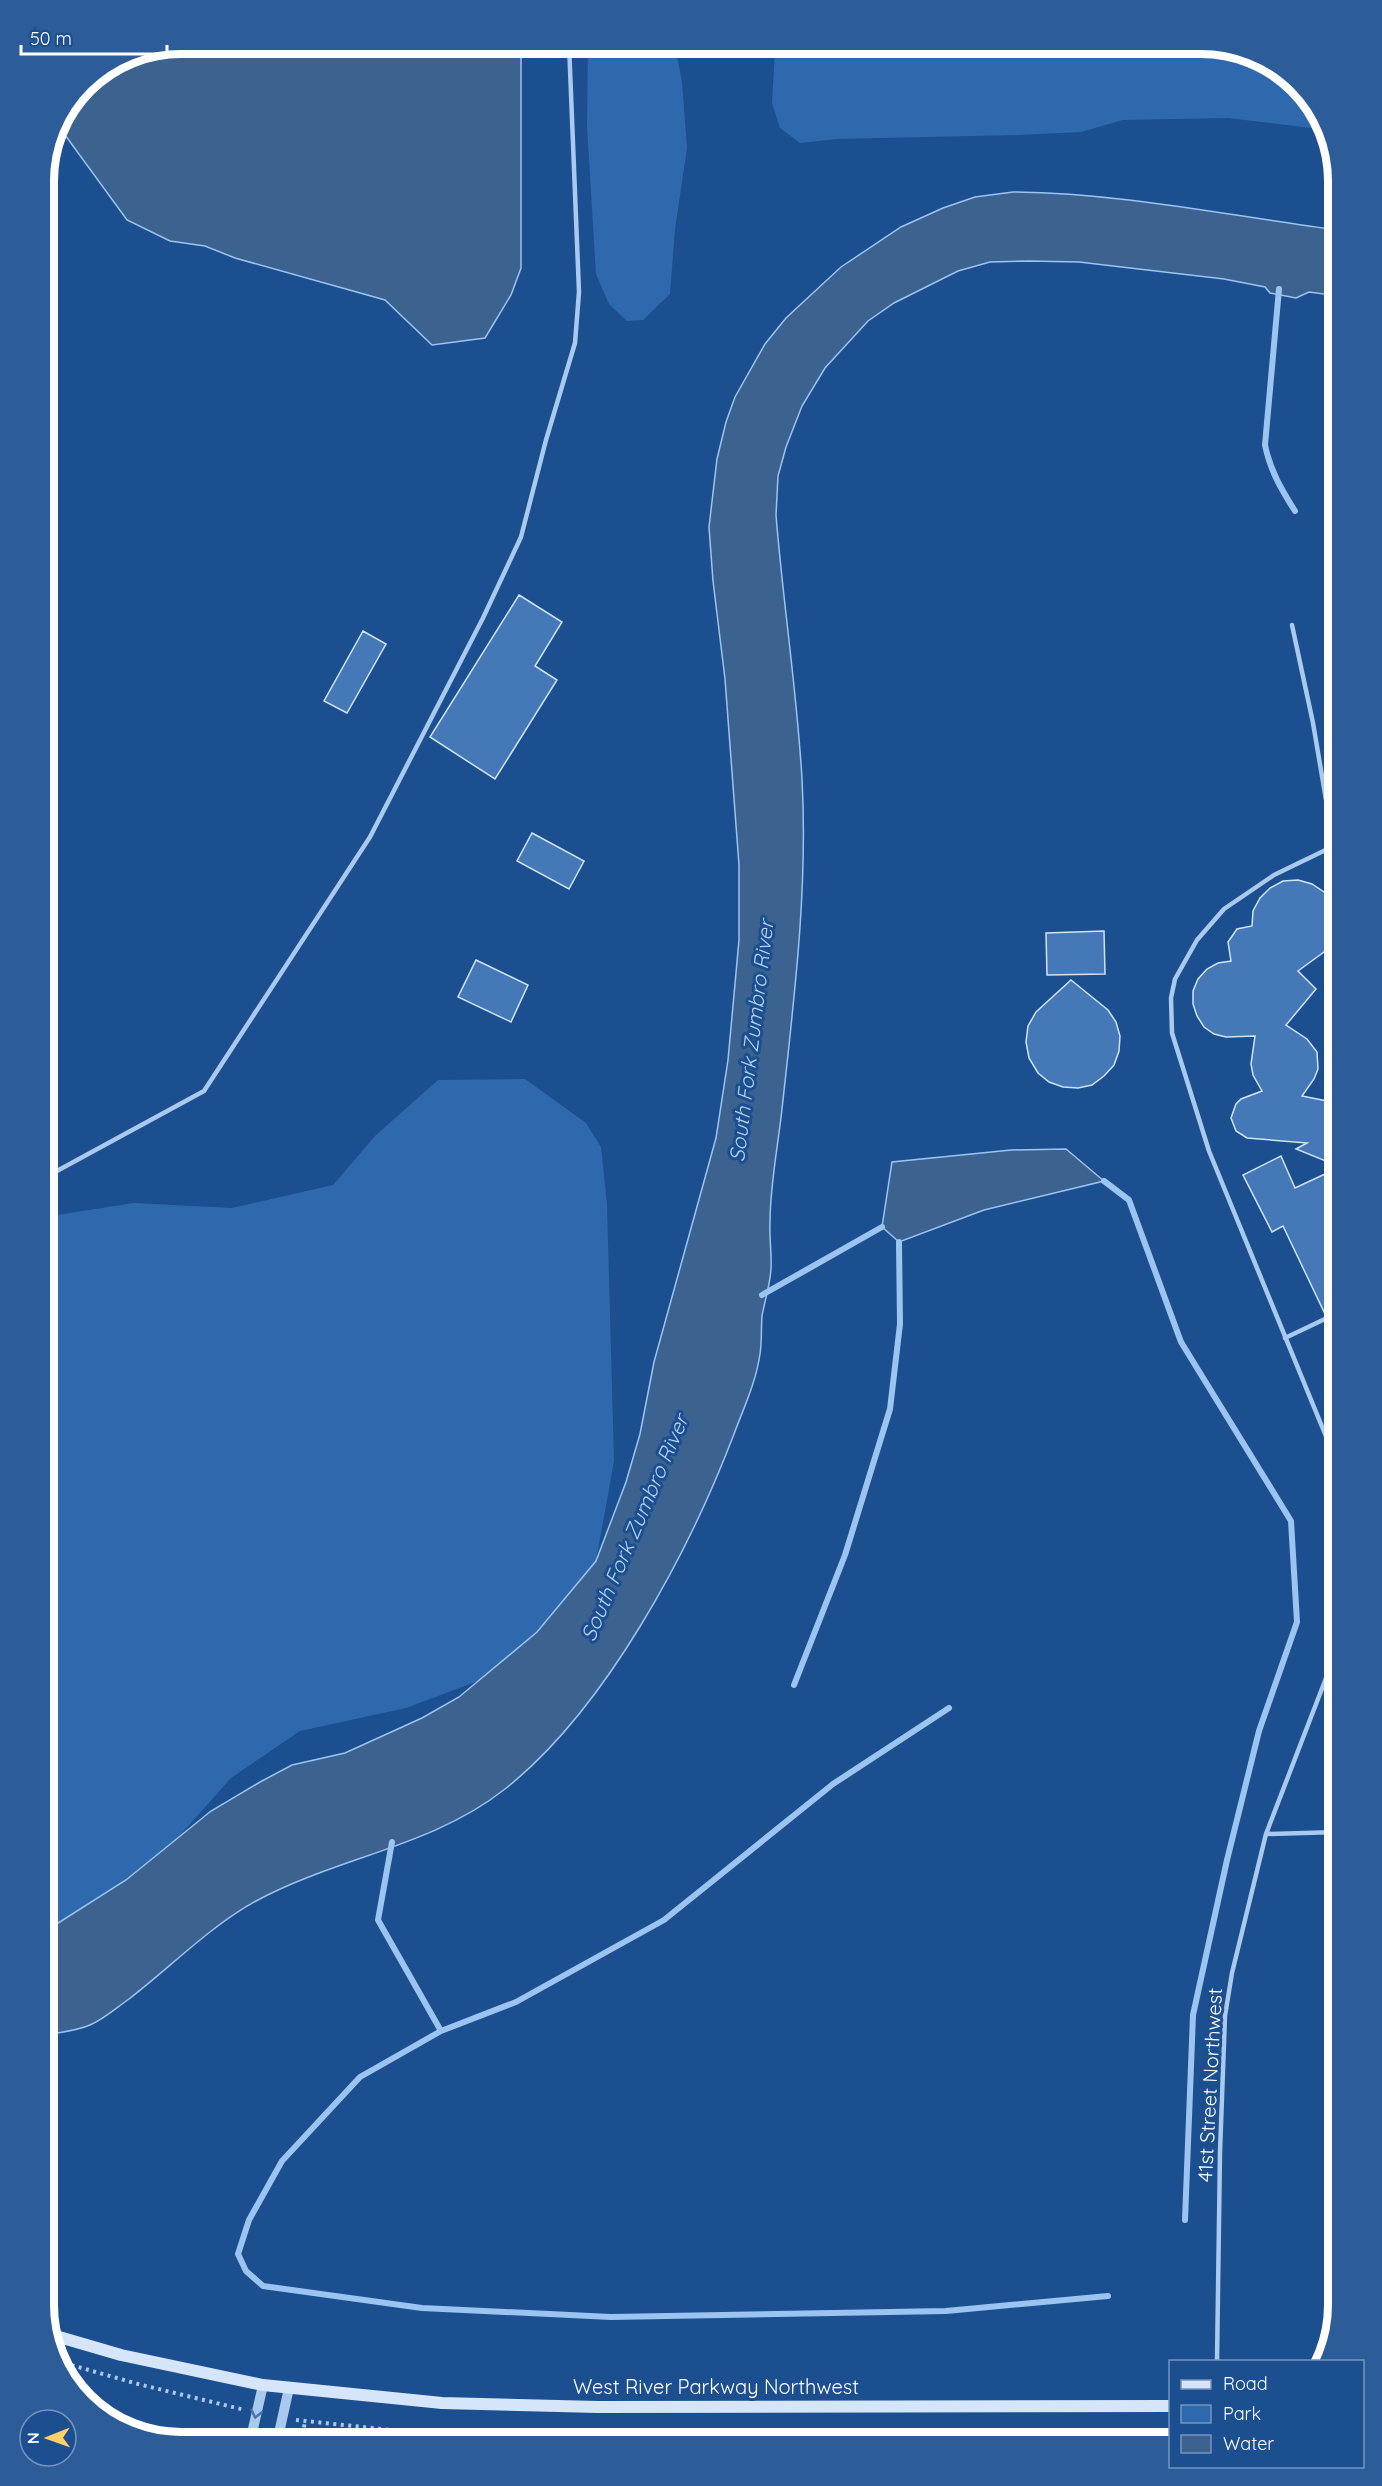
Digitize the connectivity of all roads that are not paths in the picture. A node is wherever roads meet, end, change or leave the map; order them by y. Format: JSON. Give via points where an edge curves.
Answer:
{"nodes":[{"id":1,"x":569,"y":54,"type":"edge"},
{"id":2,"x":1292,"y":625,"type":"dead end"},
{"id":3,"x":1328,"y":803,"type":"edge"},
{"id":4,"x":1328,"y":850,"type":"edge"},
{"id":5,"x":54,"y":1173,"type":"edge"},
{"id":6,"x":1327,"y":1318,"type":"dead end"},
{"id":7,"x":1285,"y":1338,"type":"junction"},
{"id":8,"x":1328,"y":1441,"type":"edge"},
{"id":9,"x":1328,"y":1673,"type":"edge"},
{"id":10,"x":1328,"y":1832,"type":"edge"},
{"id":11,"x":1266,"y":1834,"type":"junction"},
{"id":12,"x":58,"y":2337,"type":"edge"},
{"id":13,"x":1217,"y":2360,"type":"edge"},
{"id":14,"x":263,"y":2385,"type":"junction"},
{"id":15,"x":289,"y":2388,"type":"junction"},
{"id":16,"x":1169,"y":2406,"type":"edge"},
{"id":17,"x":252,"y":2432,"type":"edge"},
{"id":18,"x":279,"y":2432,"type":"edge"}],
"edges":[{"from":1,"to":5,"type":"lane","via":[[579,292],[575,343],[511,558],[370,837],[204,1090]]},
{"from":2,"to":3,"type":"lane"},
{"from":4,"to":7,"type":"lane","via":[[1274,875],[1224,909],[1197,940],[1175,980],[1171,998],[1172,1033],[1209,1151]]},
{"from":6,"to":7,"type":"lane"},
{"from":7,"to":8,"type":"lane"},
{"from":9,"to":11,"type":"lane","name":"41st Street Northwest"},
{"from":10,"to":11,"type":"lane"},
{"from":11,"to":13,"type":"lane","name":"41st Street Northwest","via":[[1225,2016]]},
{"from":12,"to":14,"type":"main road","name":"West River Parkway Northwest","via":[[121,2355]]},
{"from":14,"to":15,"type":"main road","name":"West River Parkway Northwest"},
{"from":14,"to":17,"type":"street","one_way":true},
{"from":15,"to":16,"type":"main road","name":"West River Parkway Northwest","via":[[442,2403],[598,2407]]},
{"from":15,"to":18,"type":"street"}]}
